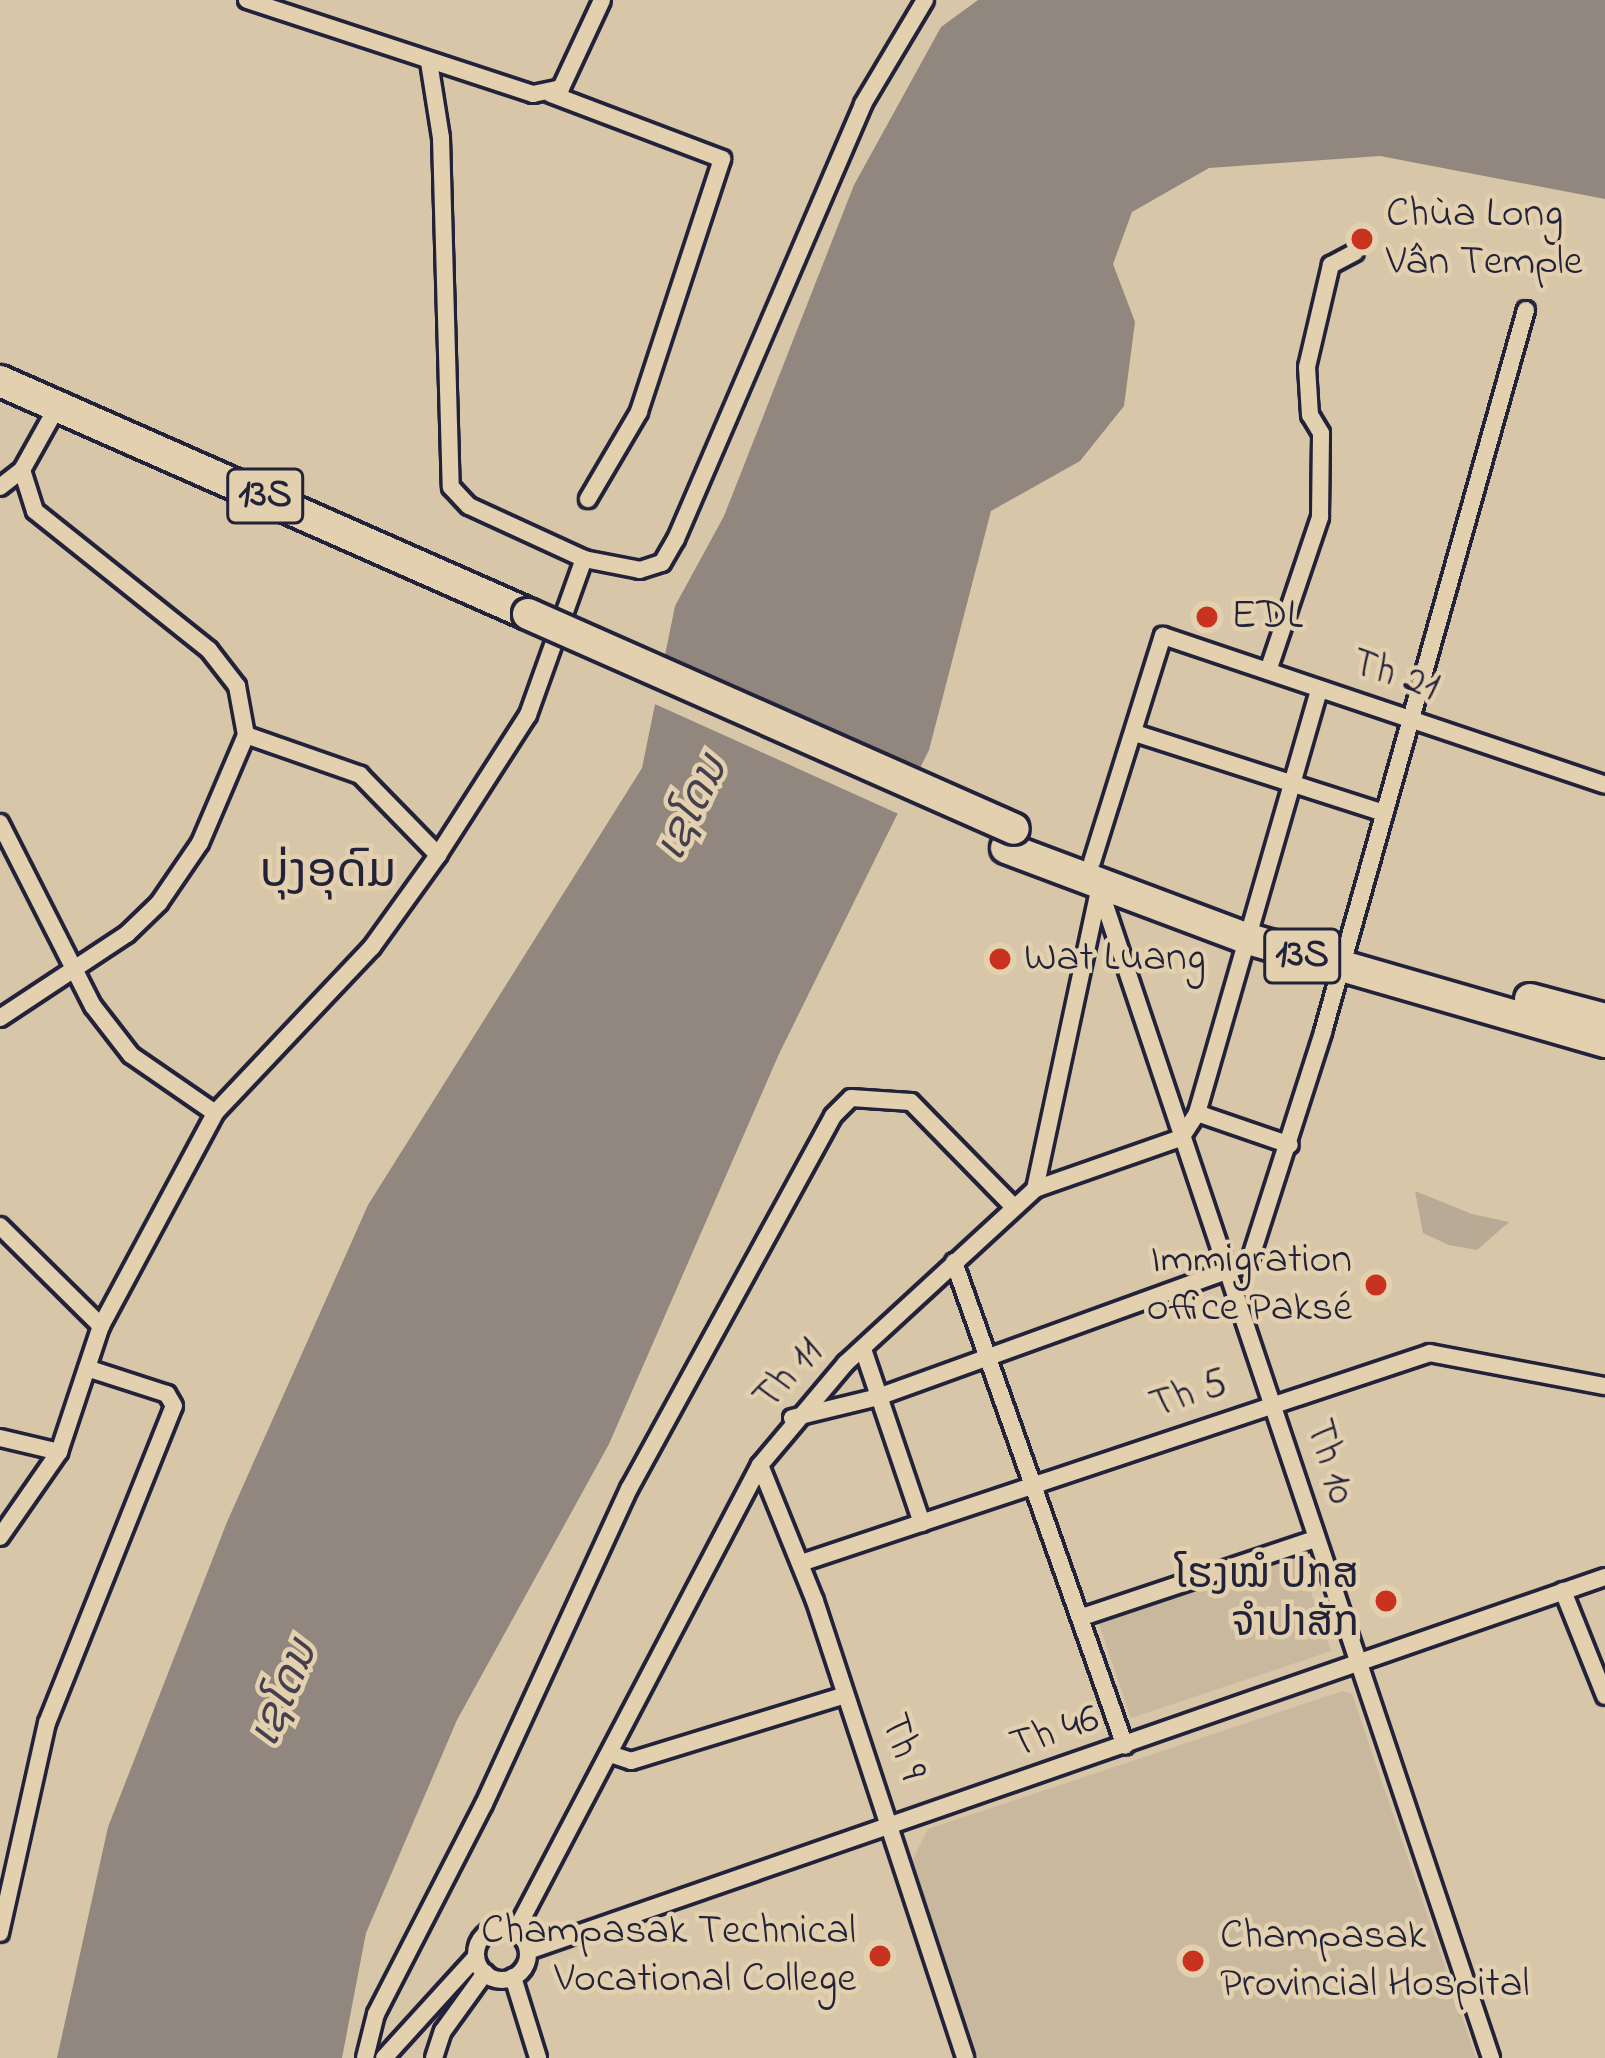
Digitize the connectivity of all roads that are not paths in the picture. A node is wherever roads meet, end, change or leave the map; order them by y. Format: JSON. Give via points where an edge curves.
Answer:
{"nodes":[{"id":1,"x":247,"y":0,"type":"edge"},
{"id":2,"x":602,"y":0,"type":"edge"},
{"id":3,"x":925,"y":0,"type":"edge"},
{"id":4,"x":281,"y":6,"type":"edge"},
{"id":5,"x":429,"y":62,"type":"junction"},
{"id":6,"x":551,"y":94,"type":"junction"},
{"id":7,"x":1355,"y":252,"type":"dead end"},
{"id":8,"x":1526,"y":310,"type":"dead end"},
{"id":9,"x":0,"y":381,"type":"edge"},
{"id":10,"x":0,"y":400,"type":"edge"},
{"id":11,"x":54,"y":415,"type":"junction"},
{"id":12,"x":22,"y":470,"type":"junction"},
{"id":13,"x":0,"y":487,"type":"edge"},
{"id":14,"x":588,"y":499,"type":"dead end"},
{"id":15,"x":584,"y":559,"type":"junction"},
{"id":16,"x":1268,"y":671,"type":"junction"},
{"id":17,"x":1318,"y":689,"type":"junction"},
{"id":18,"x":1413,"y":719,"type":"junction"},
{"id":19,"x":1136,"y":733,"type":"junction"},
{"id":20,"x":246,"y":735,"type":"junction"},
{"id":21,"x":1291,"y":780,"type":"junction"},
{"id":22,"x":1605,"y":785,"type":"edge"},
{"id":23,"x":1384,"y":813,"type":"junction"},
{"id":24,"x":0,"y":823,"type":"edge"},
{"id":25,"x":438,"y":855,"type":"junction"},
{"id":26,"x":1095,"y":875,"type":"junction"},
{"id":27,"x":1249,"y":929,"type":"junction"},
{"id":28,"x":1343,"y":958,"type":"junction"},
{"id":29,"x":77,"y":970,"type":"junction"},
{"id":30,"x":0,"y":1018,"type":"edge"},
{"id":31,"x":1605,"y":1018,"type":"edge"},
{"id":32,"x":1605,"y":1042,"type":"edge"},
{"id":33,"x":215,"y":1113,"type":"junction"},
{"id":34,"x":1197,"y":1113,"type":"junction"},
{"id":35,"x":1181,"y":1138,"type":"junction"},
{"id":36,"x":1290,"y":1144,"type":"junction"},
{"id":37,"x":1035,"y":1189,"type":"junction"},
{"id":38,"x":1012,"y":1204,"type":"junction"},
{"id":39,"x":0,"y":1226,"type":"edge"},
{"id":40,"x":954,"y":1262,"type":"junction"},
{"id":41,"x":1232,"y":1276,"type":"junction"},
{"id":42,"x":101,"y":1327,"type":"junction"},
{"id":43,"x":863,"y":1349,"type":"junction"},
{"id":44,"x":986,"y":1357,"type":"junction"},
{"id":45,"x":87,"y":1368,"type":"junction"},
{"id":46,"x":1605,"y":1386,"type":"edge"},
{"id":47,"x":878,"y":1396,"type":"junction"},
{"id":48,"x":1274,"y":1404,"type":"junction"},
{"id":49,"x":793,"y":1418,"type":"junction"},
{"id":50,"x":0,"y":1438,"type":"edge"},
{"id":51,"x":58,"y":1452,"type":"junction"},
{"id":52,"x":760,"y":1465,"type":"junction"},
{"id":53,"x":1034,"y":1485,"type":"junction"},
{"id":54,"x":922,"y":1523,"type":"junction"},
{"id":55,"x":0,"y":1537,"type":"edge"},
{"id":56,"x":1315,"y":1539,"type":"junction"},
{"id":57,"x":801,"y":1563,"type":"junction"},
{"id":58,"x":1605,"y":1577,"type":"edge"},
{"id":59,"x":1563,"y":1591,"type":"junction"},
{"id":60,"x":1082,"y":1617,"type":"junction"},
{"id":61,"x":1357,"y":1666,"type":"junction"},
{"id":62,"x":845,"y":1695,"type":"junction"},
{"id":63,"x":1605,"y":1696,"type":"edge"},
{"id":64,"x":1125,"y":1746,"type":"junction"},
{"id":65,"x":613,"y":1755,"type":"junction"},
{"id":66,"x":891,"y":1826,"type":"junction"},
{"id":67,"x":515,"y":1932,"type":"junction"},
{"id":68,"x":0,"y":1933,"type":"edge"},
{"id":69,"x":528,"y":1951,"type":"junction"},
{"id":70,"x":480,"y":1965,"type":"junction"},
{"id":71,"x":513,"y":1977,"type":"junction"},
{"id":72,"x":365,"y":2058,"type":"edge"},
{"id":73,"x":384,"y":2058,"type":"edge"},
{"id":74,"x":434,"y":2058,"type":"edge"},
{"id":75,"x":538,"y":2058,"type":"edge"},
{"id":76,"x":965,"y":2058,"type":"edge"},
{"id":77,"x":1491,"y":2058,"type":"edge"}],
"edges":[{"from":1,"to":4,"type":"street"},
{"from":2,"to":6,"type":"street"},
{"from":3,"to":15,"type":"street","via":[[863,104],[662,563],[616,569]]},
{"from":4,"to":5,"type":"street"},
{"from":5,"to":6,"type":"street"},
{"from":5,"to":15,"type":"street","via":[[441,138],[451,487],[469,506]]},
{"from":6,"to":14,"type":"street","via":[[722,159],[639,412]]},
{"from":7,"to":16,"type":"street","via":[[1331,265],[1307,367],[1310,415],[1321,433],[1320,518]]},
{"from":8,"to":18,"type":"street"},
{"from":9,"to":11,"type":"highway","number":"13S"},
{"from":10,"to":11,"type":"highway","number":"13S"},
{"from":11,"to":12,"type":"street"},
{"from":11,"to":26,"type":"highway","number":"13S"},
{"from":12,"to":13,"type":"street"},
{"from":12,"to":20,"type":"street","via":[[35,511],[209,650],[237,686]]},
{"from":15,"to":25,"type":"street","via":[[528,715]]},
{"from":16,"to":17,"type":"street","name":"Th 21"},
{"from":16,"to":19,"type":"street","name":"Th 21","via":[[1163,636]]},
{"from":17,"to":18,"type":"street","name":"Th 21"},
{"from":17,"to":21,"type":"street"},
{"from":18,"to":22,"type":"street","name":"Th 21"},
{"from":18,"to":23,"type":"street"},
{"from":19,"to":21,"type":"street"},
{"from":19,"to":26,"type":"street"},
{"from":20,"to":25,"type":"street","via":[[360,775]]},
{"from":20,"to":29,"type":"street","via":[[181,875],[127,934]]},
{"from":21,"to":23,"type":"street"},
{"from":21,"to":27,"type":"street"},
{"from":23,"to":28,"type":"street"},
{"from":24,"to":29,"type":"street"},
{"from":25,"to":33,"type":"street","via":[[372,947]]},
{"from":26,"to":27,"type":"highway","number":"13S"},
{"from":26,"to":35,"type":"street","name":"Th 10"},
{"from":26,"to":37,"type":"street"},
{"from":27,"to":28,"type":"highway","number":"13S"},
{"from":27,"to":34,"type":"street"},
{"from":28,"to":31,"type":"highway","number":"13S"},
{"from":28,"to":32,"type":"highway","number":"13S"},
{"from":28,"to":36,"type":"street"},
{"from":29,"to":30,"type":"street"},
{"from":29,"to":33,"type":"street","via":[[131,1055]]},
{"from":33,"to":42,"type":"street"},
{"from":34,"to":35,"type":"street"},
{"from":34,"to":36,"type":"street"},
{"from":35,"to":37,"type":"street","name":"Th 11"},
{"from":35,"to":41,"type":"street","name":"Th 10"},
{"from":36,"to":41,"type":"street","via":[[1261,1239]]},
{"from":37,"to":38,"type":"street","name":"Th 11"},
{"from":38,"to":40,"type":"street","name":"Th 11"},
{"from":38,"to":72,"type":"street","via":[[911,1102],[851,1098],[833,1116],[629,1489],[484,1804],[376,2014]]},
{"from":39,"to":42,"type":"street"},
{"from":40,"to":43,"type":"street","name":"Th 11"},
{"from":40,"to":44,"type":"street"},
{"from":41,"to":44,"type":"street"},
{"from":41,"to":48,"type":"street","name":"Th 10"},
{"from":42,"to":45,"type":"street"},
{"from":43,"to":47,"type":"street"},
{"from":43,"to":49,"type":"street","name":"Th 11"},
{"from":44,"to":47,"type":"street"},
{"from":44,"to":53,"type":"street"},
{"from":45,"to":51,"type":"street"},
{"from":45,"to":68,"type":"street","via":[[167,1394],[174,1406],[47,1723]]},
{"from":46,"to":48,"type":"street","name":"Th 5","via":[[1430,1353]]},
{"from":47,"to":49,"type":"street"},
{"from":47,"to":54,"type":"street"},
{"from":48,"to":53,"type":"street","name":"Th 5"},
{"from":48,"to":56,"type":"street","name":"Th 10"},
{"from":49,"to":52,"type":"street","name":"Th 11"},
{"from":50,"to":51,"type":"street"},
{"from":51,"to":55,"type":"street"},
{"from":52,"to":57,"type":"street","name":"Th 9"},
{"from":52,"to":65,"type":"street","name":"Th 11"},
{"from":53,"to":54,"type":"street","name":"Th 5"},
{"from":53,"to":60,"type":"street"},
{"from":54,"to":57,"type":"street","name":"Th 5"},
{"from":56,"to":60,"type":"street"},
{"from":56,"to":61,"type":"street","name":"Th 10"},
{"from":57,"to":62,"type":"street","name":"Th 9"},
{"from":58,"to":59,"type":"street","name":"Th 46"},
{"from":59,"to":61,"type":"street","name":"Th 46"},
{"from":59,"to":63,"type":"street"},
{"from":60,"to":64,"type":"street"},
{"from":61,"to":64,"type":"street","name":"Th 46"},
{"from":61,"to":77,"type":"street","name":"Th 10"},
{"from":62,"to":65,"type":"street","via":[[631,1761]]},
{"from":62,"to":66,"type":"street","name":"Th 9"},
{"from":64,"to":66,"type":"street","name":"Th 46"},
{"from":65,"to":67,"type":"street","name":"Th 11"},
{"from":66,"to":69,"type":"street","name":"Th 46"},
{"from":66,"to":76,"type":"street","name":"Th 9"},
{"from":67,"to":69,"type":"street"},
{"from":67,"to":70,"type":"street","via":[[487,1933]]},
{"from":69,"to":71,"type":"street"},
{"from":70,"to":71,"type":"street"},
{"from":70,"to":73,"type":"street"},
{"from":70,"to":74,"type":"street"},
{"from":71,"to":75,"type":"street"}]}
